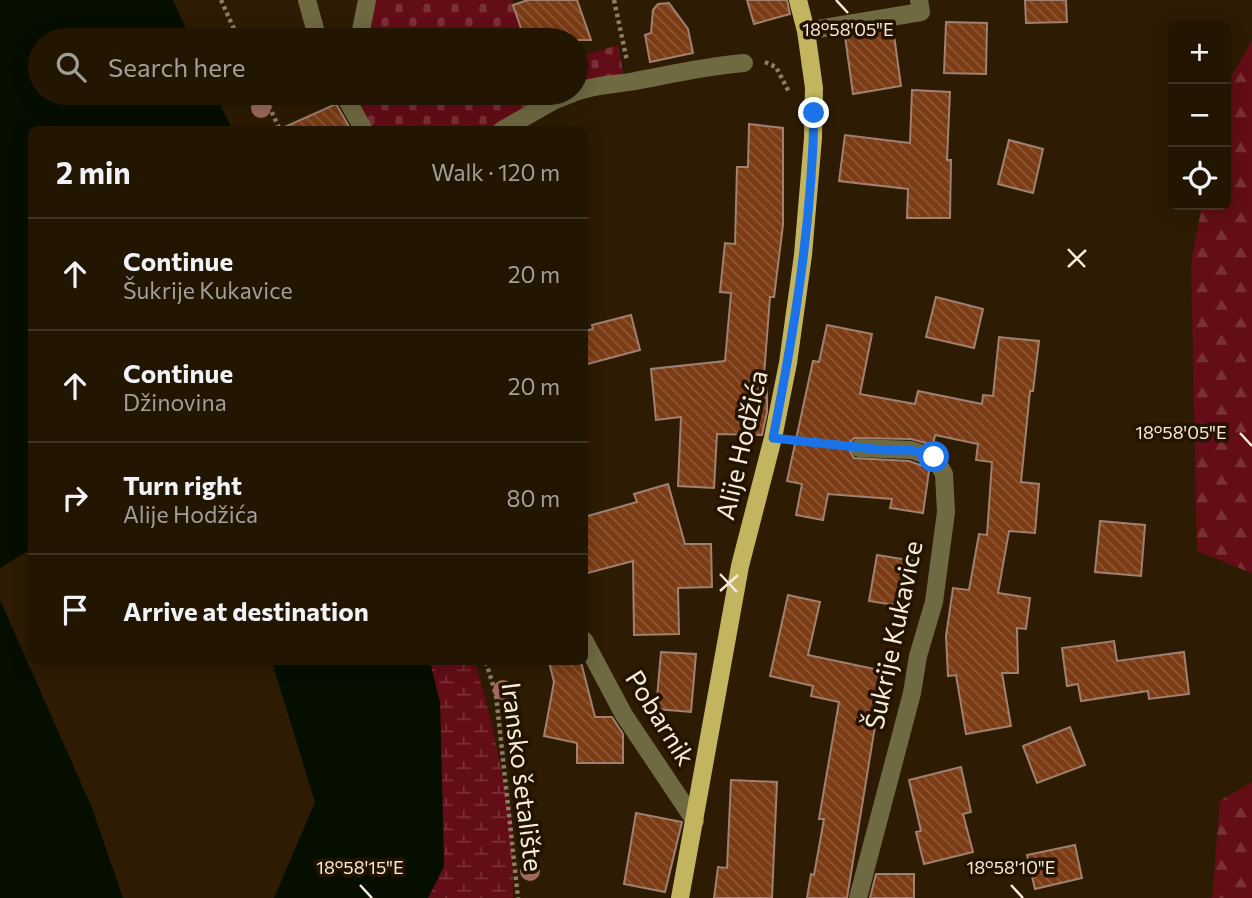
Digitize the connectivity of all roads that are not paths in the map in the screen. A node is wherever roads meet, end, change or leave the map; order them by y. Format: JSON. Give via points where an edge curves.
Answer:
{"nodes":[{"id":1,"x":307,"y":0,"type":"edge"},
{"id":2,"x":367,"y":0,"type":"edge"},
{"id":3,"x":798,"y":0,"type":"edge"},
{"id":4,"x":919,"y":0,"type":"edge"},
{"id":5,"x":315,"y":28,"type":"edge"},
{"id":6,"x":361,"y":28,"type":"edge"},
{"id":7,"x":806,"y":31,"type":"junction"},
{"id":8,"x":744,"y":63,"type":"road end"},
{"id":9,"x":588,"y":87,"type":"edge"},
{"id":10,"x":350,"y":105,"type":"edge"},
{"id":11,"x":546,"y":105,"type":"edge"},
{"id":12,"x":361,"y":122,"type":"edge"},
{"id":13,"x":509,"y":126,"type":"edge"},
{"id":14,"x":859,"y":448,"type":"road end"},
{"id":15,"x":588,"y":648,"type":"edge"},
{"id":16,"x":695,"y":821,"type":"junction"},
{"id":17,"x":680,"y":898,"type":"edge"},
{"id":18,"x":858,"y":898,"type":"edge"}],
"edges":[{"from":1,"to":5,"type":"street"},
{"from":2,"to":6,"type":"street"},
{"from":3,"to":7,"type":"main road","name":"Alije Hodžića"},
{"from":4,"to":7,"type":"street","via":[[921,12]]},
{"from":7,"to":16,"type":"main road","name":"Alije Hodžića","via":[[814,88],[813,138],[788,363],[740,566]]},
{"from":8,"to":9,"type":"street"},
{"from":10,"to":12,"type":"street"},
{"from":11,"to":13,"type":"street"},
{"from":14,"to":18,"type":"street","name":"Šukrije Kukavice","via":[[911,450],[934,457],[944,474],[946,512],[934,602]]},
{"from":15,"to":16,"type":"street","name":"Pobarnik","via":[[624,715]]},
{"from":16,"to":17,"type":"main road","name":"Alije Hodžića"}]}
